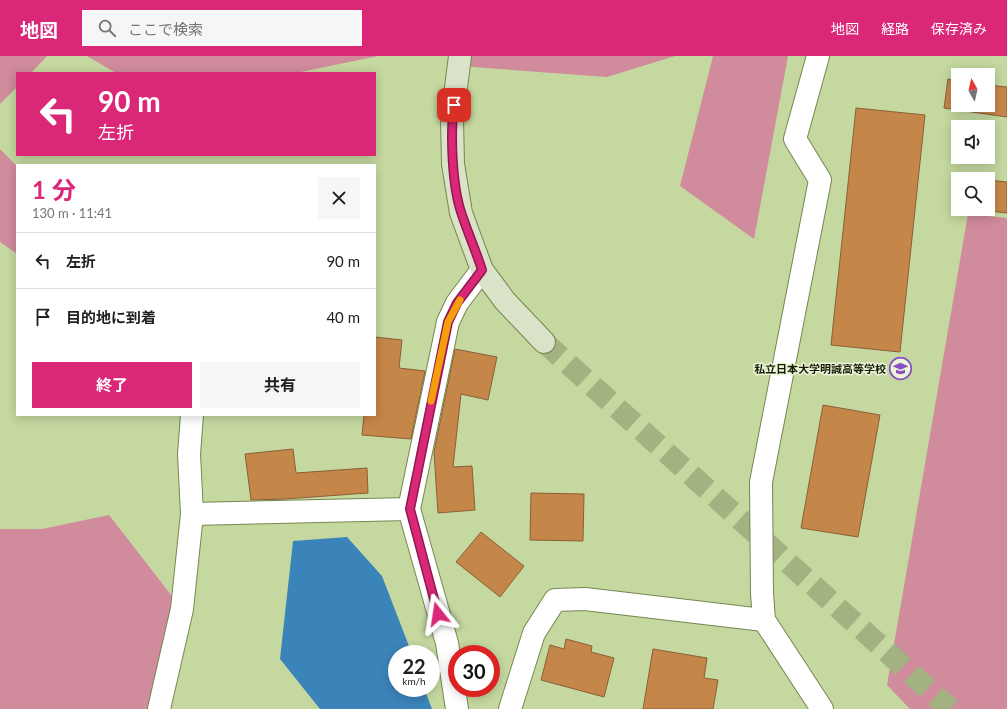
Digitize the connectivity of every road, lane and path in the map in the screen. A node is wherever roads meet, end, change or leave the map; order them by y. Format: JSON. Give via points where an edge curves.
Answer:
{"nodes":[{"id":1,"x":460,"y":56,"type":"edge"},
{"id":2,"x":818,"y":56,"type":"edge"},
{"id":3,"x":482,"y":270,"type":"junction"},
{"id":4,"x":544,"y":342,"type":"tunnel mouth"},
{"id":5,"x":192,"y":416,"type":"edge"},
{"id":6,"x":410,"y":509,"type":"junction"},
{"id":7,"x":192,"y":514,"type":"junction"},
{"id":8,"x":764,"y":620,"type":"junction"},
{"id":9,"x":159,"y":709,"type":"edge"},
{"id":10,"x":457,"y":709,"type":"edge"},
{"id":11,"x":510,"y":709,"type":"edge"},
{"id":12,"x":822,"y":709,"type":"edge"}],
"edges":[{"from":1,"to":3,"type":"street","via":[[452,119],[453,164],[461,214]]},
{"from":2,"to":8,"type":"street","via":[[795,139],[820,180],[761,482]]},
{"from":3,"to":4,"type":"street","via":[[505,301]]},
{"from":3,"to":6,"type":"street","via":[[457,303],[448,322]]},
{"from":5,"to":7,"type":"street","via":[[189,454]]},
{"from":6,"to":7,"type":"street"},
{"from":6,"to":10,"type":"street","via":[[446,643]]},
{"from":7,"to":9,"type":"street","via":[[182,609]]},
{"from":8,"to":11,"type":"street","via":[[585,599],[555,600],[534,633]]},
{"from":8,"to":12,"type":"street"}]}
